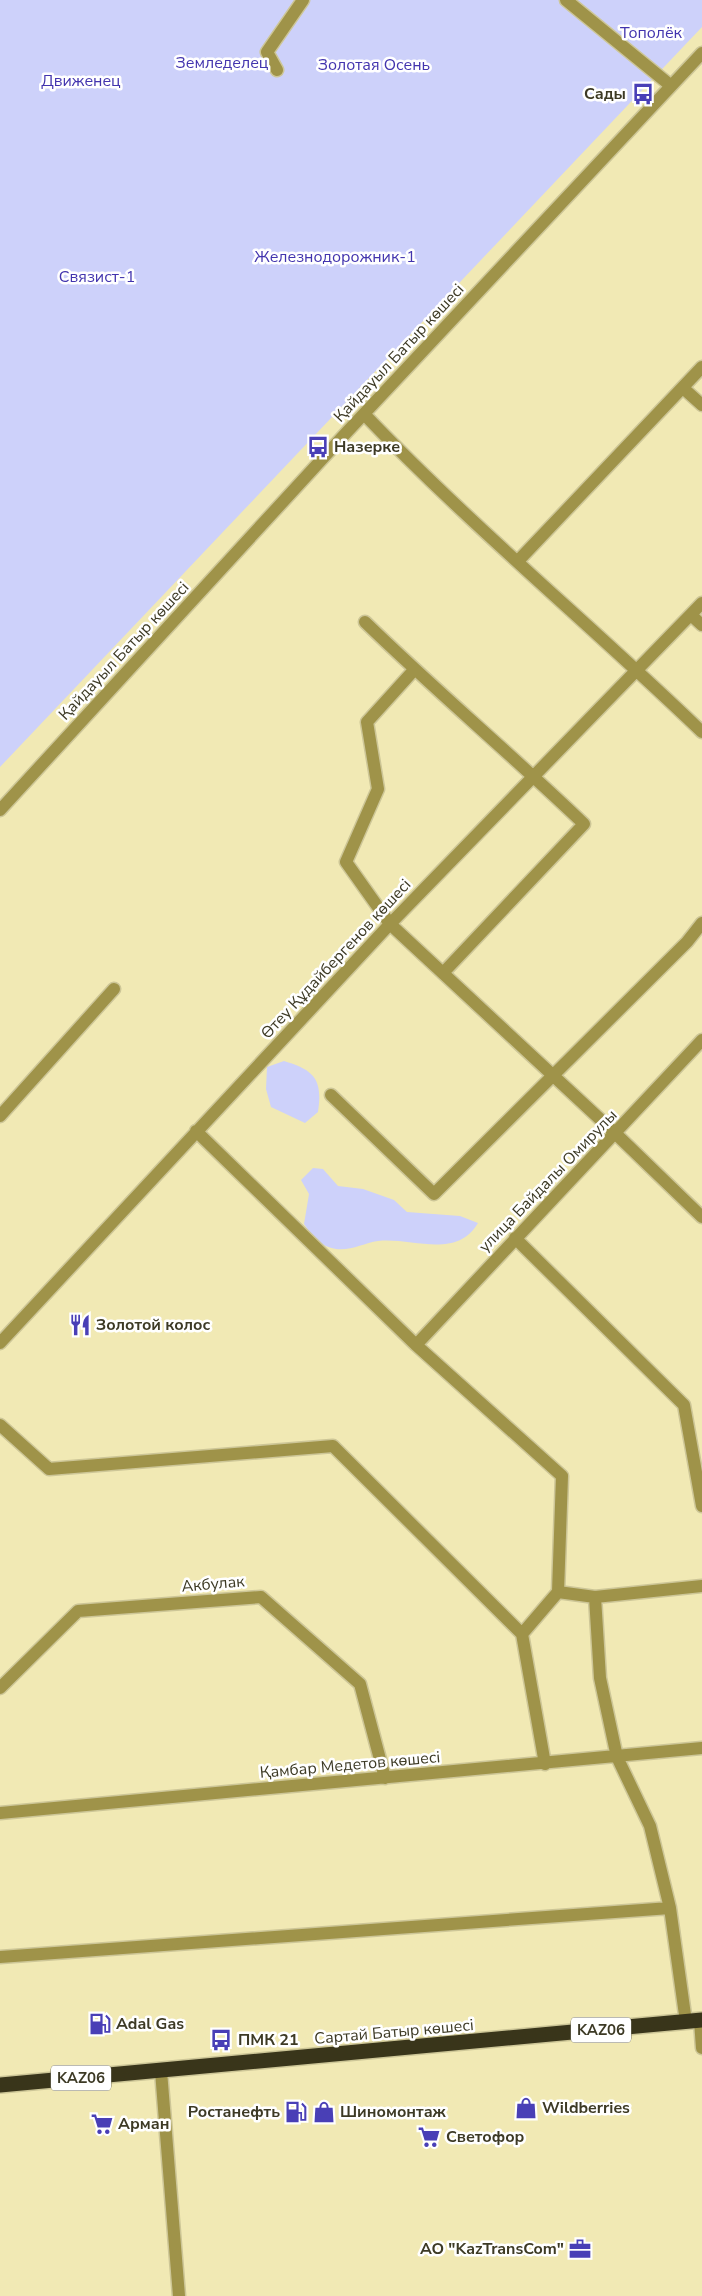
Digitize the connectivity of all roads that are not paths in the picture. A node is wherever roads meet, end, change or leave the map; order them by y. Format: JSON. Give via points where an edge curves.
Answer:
{"nodes":[{"id":1,"x":303,"y":0,"type":"edge"},
{"id":2,"x":566,"y":0,"type":"edge"},
{"id":3,"x":702,"y":53,"type":"edge"},
{"id":4,"x":277,"y":70,"type":"dead end"},
{"id":5,"x":670,"y":85,"type":"junction"},
{"id":6,"x":702,"y":367,"type":"edge"},
{"id":7,"x":683,"y":388,"type":"junction"},
{"id":8,"x":702,"y":405,"type":"edge"},
{"id":9,"x":364,"y":414,"type":"junction"},
{"id":10,"x":518,"y":561,"type":"junction"},
{"id":11,"x":702,"y":603,"type":"edge"},
{"id":12,"x":691,"y":615,"type":"junction"},
{"id":13,"x":365,"y":622,"type":"dead end"},
{"id":14,"x":702,"y":625,"type":"edge"},
{"id":15,"x":414,"y":670,"type":"junction"},
{"id":16,"x":637,"y":670,"type":"junction"},
{"id":17,"x":702,"y":732,"type":"edge"},
{"id":18,"x":534,"y":776,"type":"junction"},
{"id":19,"x":0,"y":810,"type":"edge"},
{"id":20,"x":702,"y":923,"type":"edge"},
{"id":21,"x":390,"y":924,"type":"junction"},
{"id":22,"x":443,"y":974,"type":"junction"},
{"id":23,"x":114,"y":989,"type":"dead end"},
{"id":24,"x":702,"y":1040,"type":"edge"},
{"id":25,"x":551,"y":1076,"type":"junction"},
{"id":26,"x":331,"y":1095,"type":"dead end"},
{"id":27,"x":0,"y":1116,"type":"edge"},
{"id":28,"x":196,"y":1131,"type":"junction"},
{"id":29,"x":616,"y":1134,"type":"junction"},
{"id":30,"x":702,"y":1217,"type":"edge"},
{"id":31,"x":515,"y":1238,"type":"junction"},
{"id":32,"x":0,"y":1343,"type":"edge"},
{"id":33,"x":416,"y":1345,"type":"junction"},
{"id":34,"x":0,"y":1425,"type":"edge"},
{"id":35,"x":702,"y":1506,"type":"edge"},
{"id":36,"x":702,"y":1586,"type":"edge"},
{"id":37,"x":558,"y":1592,"type":"junction"},
{"id":38,"x":595,"y":1598,"type":"junction"},
{"id":39,"x":522,"y":1634,"type":"junction"},
{"id":40,"x":0,"y":1688,"type":"edge"},
{"id":41,"x":702,"y":1748,"type":"edge"},
{"id":42,"x":618,"y":1757,"type":"junction"},
{"id":43,"x":545,"y":1764,"type":"junction"},
{"id":44,"x":385,"y":1778,"type":"junction"},
{"id":45,"x":0,"y":1813,"type":"edge"},
{"id":46,"x":670,"y":1908,"type":"junction"},
{"id":47,"x":0,"y":1957,"type":"edge"},
{"id":48,"x":696,"y":2021,"type":"edge"},
{"id":49,"x":702,"y":2048,"type":"edge"},
{"id":50,"x":161,"y":2071,"type":"junction"},
{"id":51,"x":0,"y":2085,"type":"edge"},
{"id":52,"x":179,"y":2296,"type":"edge"}],
"edges":[{"from":1,"to":4,"type":"street","via":[[267,52]]},
{"from":2,"to":5,"type":"street"},
{"from":3,"to":5,"type":"street","name":"Қайдауыл Батыр көшесі"},
{"from":5,"to":9,"type":"street","name":"Қайдауыл Батыр көшесі"},
{"from":6,"to":7,"type":"street"},
{"from":7,"to":8,"type":"street"},
{"from":7,"to":10,"type":"street"},
{"from":9,"to":10,"type":"street","via":[[406,458]]},
{"from":9,"to":19,"type":"street","name":"Қайдауыл Батыр көшесі"},
{"from":10,"to":16,"type":"street"},
{"from":11,"to":12,"type":"street","name":"Өтеу Құдайбергенов көшесі"},
{"from":12,"to":14,"type":"street"},
{"from":12,"to":16,"type":"street","name":"Өтеу Құдайбергенов көшесі"},
{"from":13,"to":15,"type":"street"},
{"from":15,"to":18,"type":"street"},
{"from":15,"to":21,"type":"street","via":[[368,722],[378,789],[346,862]]},
{"from":16,"to":17,"type":"street"},
{"from":16,"to":18,"type":"street","name":"Өтеу Құдайбергенов көшесі"},
{"from":18,"to":21,"type":"street","name":"Өтеу Құдайбергенов көшесі"},
{"from":18,"to":22,"type":"street","via":[[584,824]]},
{"from":20,"to":25,"type":"street","via":[[687,942]]},
{"from":21,"to":22,"type":"street"},
{"from":21,"to":28,"type":"street","name":"Өтеу Құдайбергенов көшесі"},
{"from":22,"to":25,"type":"street"},
{"from":23,"to":27,"type":"street"},
{"from":24,"to":29,"type":"street","name":"улица Байдалы Омирулы"},
{"from":25,"to":26,"type":"street","via":[[434,1194]]},
{"from":25,"to":29,"type":"street"},
{"from":28,"to":32,"type":"street","name":"Өтеу Құдайбергенов көшесі"},
{"from":28,"to":33,"type":"street"},
{"from":29,"to":30,"type":"street"},
{"from":29,"to":31,"type":"street","name":"улица Байдалы Омирулы"},
{"from":31,"to":33,"type":"street","name":"улица Байдалы Омирулы"},
{"from":31,"to":35,"type":"street","via":[[684,1404]]},
{"from":33,"to":37,"type":"street","via":[[562,1476]]},
{"from":34,"to":39,"type":"street","via":[[49,1470],[333,1446]]},
{"from":36,"to":38,"type":"street"},
{"from":37,"to":38,"type":"street"},
{"from":37,"to":39,"type":"street"},
{"from":38,"to":42,"type":"street","via":[[600,1678]]},
{"from":39,"to":43,"type":"street"},
{"from":40,"to":44,"type":"street","name":"Акбулак","via":[[78,1611],[261,1596],[360,1684]]},
{"from":41,"to":42,"type":"street","name":"Қамбар Медетов көшесі"},
{"from":42,"to":43,"type":"street","name":"Қамбар Медетов көшесі"},
{"from":42,"to":46,"type":"street","via":[[650,1826]]},
{"from":43,"to":44,"type":"street","name":"Қамбар Медетов көшесі"},
{"from":44,"to":45,"type":"street","name":"Қамбар Медетов көшесі"},
{"from":46,"to":47,"type":"street"},
{"from":46,"to":48,"type":"street"},
{"from":48,"to":49,"type":"street"},
{"from":48,"to":50,"type":"highway","name":"Сартай Батыр көшесі","number":"KАZ06"},
{"from":50,"to":51,"type":"highway","name":"Сартай Батыр көшесі","number":"KАZ06"},
{"from":50,"to":52,"type":"street"}]}
